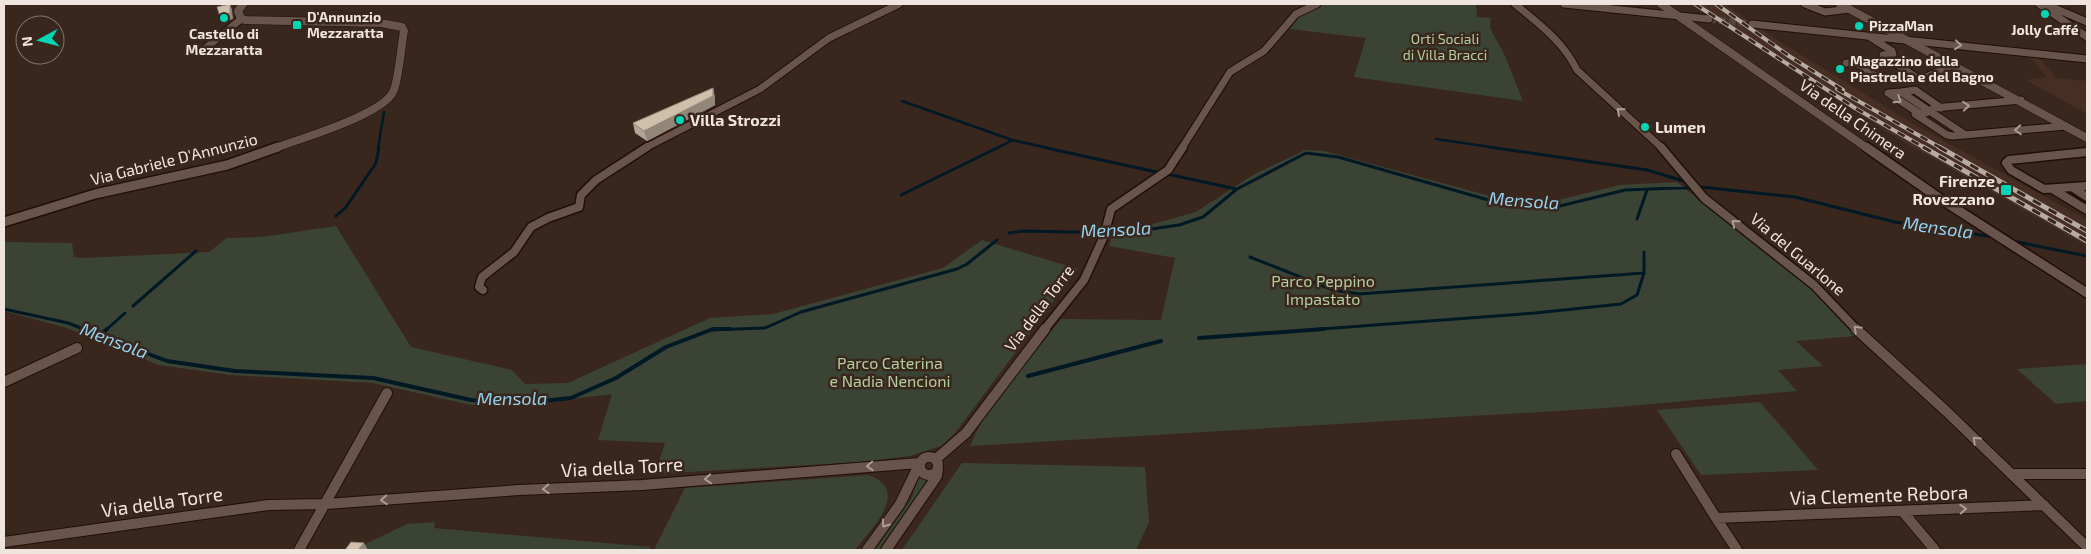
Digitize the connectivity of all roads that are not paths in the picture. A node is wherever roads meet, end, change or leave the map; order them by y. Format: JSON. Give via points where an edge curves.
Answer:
{"nodes":[{"id":1,"x":243,"y":4,"type":"edge"},
{"id":2,"x":899,"y":4,"type":"edge"},
{"id":3,"x":1318,"y":4,"type":"edge"},
{"id":4,"x":1515,"y":4,"type":"edge"},
{"id":5,"x":1564,"y":4,"type":"edge"},
{"id":6,"x":1661,"y":4,"type":"edge"},
{"id":7,"x":1805,"y":4,"type":"edge"},
{"id":8,"x":1840,"y":4,"type":"edge"},
{"id":9,"x":2039,"y":4,"type":"edge"},
{"id":10,"x":2045,"y":4,"type":"edge"},
{"id":11,"x":1850,"y":9,"type":"junction"},
{"id":12,"x":2064,"y":12,"type":"junction"},
{"id":13,"x":2052,"y":13,"type":"junction"},
{"id":14,"x":1680,"y":16,"type":"junction"},
{"id":15,"x":241,"y":19,"type":"junction"},
{"id":16,"x":1709,"y":19,"type":"tunnel mouth"},
{"id":17,"x":2087,"y":22,"type":"edge"},
{"id":18,"x":1752,"y":24,"type":"tunnel mouth"},
{"id":19,"x":1868,"y":35,"type":"junction"},
{"id":20,"x":2087,"y":37,"type":"edge"},
{"id":21,"x":1909,"y":40,"type":"junction"},
{"id":22,"x":201,"y":52,"type":"dead end"},
{"id":23,"x":2087,"y":59,"type":"edge"},
{"id":24,"x":1846,"y":63,"type":"dead end"},
{"id":25,"x":1895,"y":63,"type":"junction"},
{"id":26,"x":1858,"y":64,"type":"junction"},
{"id":27,"x":1954,"y":64,"type":"junction"},
{"id":28,"x":1877,"y":77,"type":"dead end"},
{"id":29,"x":1901,"y":92,"type":"junction"},
{"id":30,"x":2022,"y":100,"type":"junction"},
{"id":31,"x":1941,"y":108,"type":"junction"},
{"id":32,"x":1929,"y":111,"type":"junction"},
{"id":33,"x":1919,"y":113,"type":"junction"},
{"id":34,"x":2066,"y":126,"type":"junction"},
{"id":35,"x":1964,"y":134,"type":"junction"},
{"id":36,"x":2087,"y":138,"type":"edge"},
{"id":37,"x":2087,"y":152,"type":"edge"},
{"id":38,"x":2087,"y":186,"type":"edge"},
{"id":39,"x":2072,"y":188,"type":"junction"},
{"id":40,"x":2054,"y":190,"type":"junction"},
{"id":41,"x":2087,"y":197,"type":"edge"},
{"id":42,"x":2087,"y":210,"type":"edge"},
{"id":43,"x":4,"y":222,"type":"edge"},
{"id":44,"x":483,"y":290,"type":"dead end"},
{"id":45,"x":2087,"y":293,"type":"edge"},
{"id":46,"x":77,"y":348,"type":"dead end"},
{"id":47,"x":4,"y":382,"type":"edge"},
{"id":48,"x":387,"y":393,"type":"dead end"},
{"id":49,"x":1676,"y":454,"type":"dead end"},
{"id":50,"x":937,"y":464,"type":"junction"},
{"id":51,"x":919,"y":465,"type":"junction"},
{"id":52,"x":2011,"y":474,"type":"junction"},
{"id":53,"x":2087,"y":474,"type":"edge"},
{"id":54,"x":326,"y":504,"type":"junction"},
{"id":55,"x":2044,"y":505,"type":"junction"},
{"id":56,"x":1903,"y":512,"type":"junction"},
{"id":57,"x":1716,"y":518,"type":"junction"},
{"id":58,"x":4,"y":542,"type":"edge"},
{"id":59,"x":2087,"y":547,"type":"edge"},
{"id":60,"x":299,"y":550,"type":"edge"},
{"id":61,"x":866,"y":550,"type":"edge"},
{"id":62,"x":886,"y":550,"type":"edge"},
{"id":63,"x":1737,"y":550,"type":"edge"},
{"id":64,"x":1935,"y":550,"type":"edge"}],
"edges":[{"from":1,"to":15,"type":"street","via":[[238,11]]},
{"from":2,"to":44,"type":"street","via":[[838,33],[803,55],[760,89],[643,150],[596,180],[580,195],[579,207],[532,226],[513,254],[483,275],[478,282]]},
{"from":3,"to":50,"type":"street","name":"Via della Torre","via":[[1296,14],[1264,52],[1230,72],[1168,170],[1115,205],[1084,280],[966,434]]},
{"from":52,"to":4,"type":"street","name":"Via del Guarlone","one_way":true,"via":[[1855,328],[1814,285],[1697,191],[1662,148],[1578,70],[1562,44]]},
{"from":5,"to":14,"type":"street"},
{"from":6,"to":14,"type":"street","name":"Via della Chimera"},
{"from":7,"to":11,"type":"street","via":[[1831,12]]},
{"from":8,"to":11,"type":"street"},
{"from":9,"to":13,"type":"street"},
{"from":10,"to":12,"type":"street"},
{"from":11,"to":21,"type":"street"},
{"from":12,"to":13,"type":"street"},
{"from":12,"to":17,"type":"street"},
{"from":13,"to":20,"type":"street"},
{"from":14,"to":16,"type":"street"},
{"from":14,"to":45,"type":"street","name":"Via della Chimera","via":[[1939,198]]},
{"from":15,"to":22,"type":"street"},
{"from":15,"to":43,"type":"street","name":"Via Gabriele D'Annunzio","via":[[381,23],[402,27],[393,92],[379,106],[350,121],[253,157],[95,194]]},
{"from":18,"to":19,"type":"street"},
{"from":19,"to":21,"type":"street"},
{"from":19,"to":25,"type":"street","via":[[1892,51],[1893,54],[1883,55]]},
{"from":21,"to":23,"type":"street","one_way":true},
{"from":21,"to":27,"type":"street"},
{"from":24,"to":26,"type":"street"},
{"from":25,"to":26,"type":"street"},
{"from":25,"to":27,"type":"street","via":[[1920,80]]},
{"from":26,"to":28,"type":"street"},
{"from":27,"to":30,"type":"street"},
{"from":29,"to":31,"type":"street","via":[[1915,90]]},
{"from":29,"to":32,"type":"street"},
{"from":29,"to":33,"type":"street","one_way":true,"via":[[1888,92]]},
{"from":31,"to":30,"type":"street","one_way":true},
{"from":30,"to":34,"type":"street"},
{"from":31,"to":32,"type":"street"},
{"from":32,"to":33,"type":"street"},
{"from":32,"to":35,"type":"street"},
{"from":33,"to":35,"type":"street","via":[[1914,114],[1946,135]]},
{"from":34,"to":35,"type":"street","one_way":true},
{"from":34,"to":36,"type":"street"},
{"from":37,"to":40,"type":"street","via":[[2007,161],[2011,170],[2037,186]]},
{"from":38,"to":39,"type":"street"},
{"from":39,"to":40,"type":"street"},
{"from":39,"to":41,"type":"street"},
{"from":40,"to":42,"type":"street"},
{"from":46,"to":47,"type":"street"},
{"from":48,"to":54,"type":"street"},
{"from":49,"to":57,"type":"street"},
{"from":50,"to":51,"type":"street","name":"Via della Torre","via":[[927,474]]},
{"from":50,"to":62,"type":"street","via":[[937,476]]},
{"from":51,"to":54,"type":"street","name":"Via della Torre","one_way":true},
{"from":51,"to":61,"type":"street","one_way":true,"via":[[900,504]]},
{"from":52,"to":53,"type":"street"},
{"from":52,"to":55,"type":"street","name":"Via del Guarlone"},
{"from":54,"to":58,"type":"street","name":"Via della Torre","via":[[225,510]]},
{"from":54,"to":60,"type":"street"},
{"from":56,"to":55,"type":"street","name":"Via Clemente Rebora","one_way":true},
{"from":55,"to":59,"type":"street","name":"Via del Guarlone"},
{"from":56,"to":57,"type":"street","name":"Via Clemente Rebora"},
{"from":56,"to":64,"type":"street"},
{"from":57,"to":63,"type":"street"}]}
